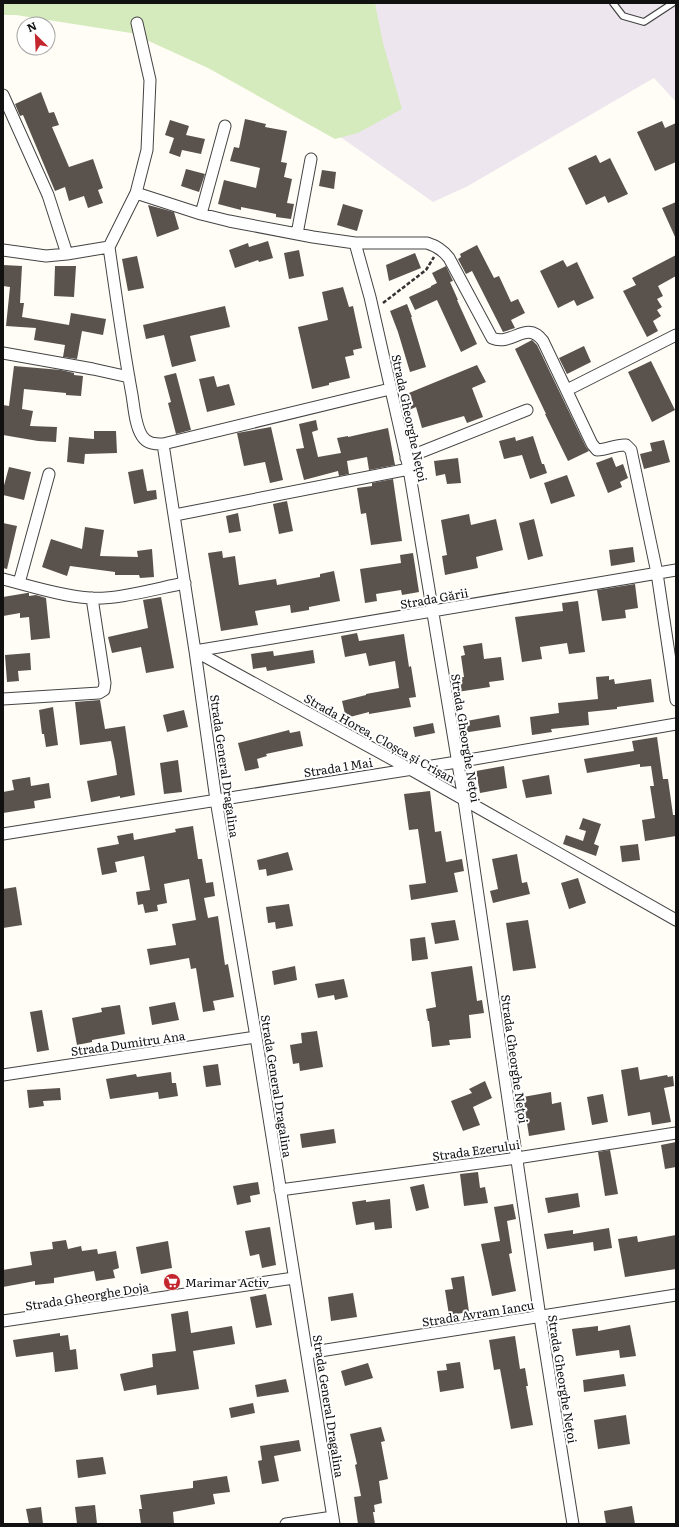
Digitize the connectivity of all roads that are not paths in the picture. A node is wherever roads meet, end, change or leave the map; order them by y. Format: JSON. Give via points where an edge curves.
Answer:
{"nodes":[{"id":1,"x":613,"y":3,"type":"edge"},
{"id":2,"x":673,"y":3,"type":"edge"},
{"id":3,"x":137,"y":23,"type":"dead end"},
{"id":4,"x":3,"y":95,"type":"edge"},
{"id":5,"x":225,"y":126,"type":"dead end"},
{"id":6,"x":312,"y":159,"type":"dead end"},
{"id":7,"x":136,"y":193,"type":"junction"},
{"id":8,"x":201,"y":214,"type":"junction"},
{"id":9,"x":297,"y":234,"type":"junction"},
{"id":10,"x":355,"y":243,"type":"junction"},
{"id":11,"x":109,"y":247,"type":"junction"},
{"id":12,"x":3,"y":250,"type":"edge"},
{"id":13,"x":67,"y":254,"type":"junction"},
{"id":14,"x":676,"y":336,"type":"edge"},
{"id":15,"x":3,"y":352,"type":"edge"},
{"id":16,"x":129,"y":377,"type":"junction"},
{"id":17,"x":390,"y":389,"type":"junction"},
{"id":18,"x":567,"y":390,"type":"junction"},
{"id":19,"x":527,"y":410,"type":"dead end"},
{"id":20,"x":163,"y":444,"type":"junction"},
{"id":21,"x":406,"y":458,"type":"junction"},
{"id":22,"x":409,"y":469,"type":"junction"},
{"id":23,"x":49,"y":474,"type":"dead end"},
{"id":24,"x":175,"y":515,"type":"junction"},
{"id":25,"x":676,"y":570,"type":"edge"},
{"id":26,"x":657,"y":573,"type":"junction"},
{"id":27,"x":3,"y":578,"type":"edge"},
{"id":28,"x":19,"y":583,"type":"junction"},
{"id":29,"x":185,"y":583,"type":"junction"},
{"id":30,"x":92,"y":598,"type":"junction"},
{"id":31,"x":432,"y":612,"type":"junction"},
{"id":32,"x":195,"y":651,"type":"junction"},
{"id":33,"x":3,"y":699,"type":"edge"},
{"id":34,"x":676,"y":700,"type":"edge"},
{"id":35,"x":676,"y":724,"type":"edge"},
{"id":36,"x":457,"y":762,"type":"junction"},
{"id":37,"x":410,"y":769,"type":"junction"},
{"id":38,"x":216,"y":800,"type":"junction"},
{"id":39,"x":464,"y":800,"type":"junction"},
{"id":40,"x":3,"y":834,"type":"edge"},
{"id":41,"x":676,"y":920,"type":"edge"},
{"id":42,"x":256,"y":1037,"type":"junction"},
{"id":43,"x":3,"y":1075,"type":"edge"},
{"id":44,"x":676,"y":1133,"type":"edge"},
{"id":45,"x":517,"y":1158,"type":"junction"},
{"id":46,"x":280,"y":1190,"type":"junction"},
{"id":47,"x":294,"y":1278,"type":"junction"},
{"id":48,"x":676,"y":1295,"type":"edge"},
{"id":49,"x":540,"y":1317,"type":"junction"},
{"id":50,"x":3,"y":1322,"type":"edge"},
{"id":51,"x":307,"y":1354,"type":"junction"},
{"id":52,"x":333,"y":1520,"type":"edge"},
{"id":53,"x":286,"y":1524,"type":"edge"},
{"id":54,"x":573,"y":1524,"type":"edge"}],
"edges":[{"from":1,"to":2,"type":"lane","via":[[623,16],[644,22]]},
{"from":3,"to":7,"type":"street","via":[[150,80],[147,150]]},
{"from":4,"to":13,"type":"street","via":[[48,195]]},
{"from":5,"to":8,"type":"street"},
{"from":6,"to":9,"type":"street"},
{"from":7,"to":8,"type":"street"},
{"from":7,"to":11,"type":"street"},
{"from":8,"to":9,"type":"street"},
{"from":9,"to":10,"type":"street"},
{"from":10,"to":17,"type":"street","name":"Strada Gheorghe Nețoi"},
{"from":10,"to":18,"type":"street","via":[[427,243],[444,251],[492,338],[498,341],[506,340],[531,332],[538,335]]},
{"from":11,"to":13,"type":"street"},
{"from":11,"to":16,"type":"street"},
{"from":12,"to":13,"type":"street","via":[[46,256]]},
{"from":14,"to":18,"type":"street"},
{"from":15,"to":16,"type":"street"},
{"from":16,"to":20,"type":"street","via":[[138,428],[142,437],[147,442]]},
{"from":17,"to":20,"type":"street"},
{"from":17,"to":21,"type":"street","name":"Strada Gheorghe Nețoi"},
{"from":18,"to":26,"type":"street","via":[[597,450],[609,450],[626,445],[631,450]]},
{"from":19,"to":21,"type":"street"},
{"from":20,"to":24,"type":"street"},
{"from":21,"to":22,"type":"street","name":"Strada Gheorghe Nețoi"},
{"from":22,"to":24,"type":"street"},
{"from":22,"to":31,"type":"street","name":"Strada Gheorghe Nețoi"},
{"from":23,"to":28,"type":"street"},
{"from":24,"to":29,"type":"street"},
{"from":25,"to":26,"type":"street","name":"Strada Gării"},
{"from":26,"to":31,"type":"street","name":"Strada Gării"},
{"from":26,"to":34,"type":"street"},
{"from":27,"to":28,"type":"street"},
{"from":28,"to":30,"type":"street"},
{"from":29,"to":30,"type":"street","via":[[112,597]]},
{"from":29,"to":32,"type":"street"},
{"from":30,"to":33,"type":"street","via":[[104,690],[99,693]]},
{"from":31,"to":32,"type":"street","name":"Strada Gării"},
{"from":31,"to":36,"type":"street","name":"Strada Gheorghe Nețoi"},
{"from":32,"to":37,"type":"street","name":"Strada Horea, Cloșca și Crișan"},
{"from":32,"to":38,"type":"street","name":"Strada General Dragalina"},
{"from":35,"to":36,"type":"street","name":"Strada 1 Mai"},
{"from":36,"to":37,"type":"street","name":"Strada 1 Mai"},
{"from":36,"to":39,"type":"street","name":"Strada Gheorghe Nețoi"},
{"from":37,"to":38,"type":"street","name":"Strada 1 Mai"},
{"from":37,"to":39,"type":"street","name":"Strada Horea, Cloșca și Crișan"},
{"from":38,"to":40,"type":"street","name":"Strada 1 Mai"},
{"from":38,"to":42,"type":"street","name":"Strada General Dragalina"},
{"from":39,"to":41,"type":"street","name":"Strada Horea, Cloșca și Crișan"},
{"from":39,"to":45,"type":"street","name":"Strada Gheorghe Nețoi"},
{"from":42,"to":43,"type":"street","name":"Strada Dumitru Ana"},
{"from":42,"to":46,"type":"street","name":"Strada General Dragalina"},
{"from":44,"to":45,"type":"street","name":"Strada Ezerului"},
{"from":45,"to":46,"type":"street","name":"Strada Ezerului"},
{"from":45,"to":49,"type":"street","name":"Strada Gheorghe Nețoi"},
{"from":46,"to":47,"type":"street","name":"Strada General Dragalina"},
{"from":47,"to":50,"type":"street","name":"Strada Gheorghe Doja"},
{"from":47,"to":51,"type":"street","name":"Strada General Dragalina"},
{"from":48,"to":49,"type":"street","name":"Strada Avram Iancu"},
{"from":49,"to":51,"type":"street","name":"Strada Avram Iancu"},
{"from":49,"to":54,"type":"street","name":"Strada Gheorghe Nețoi"},
{"from":51,"to":52,"type":"street","name":"Strada General Dragalina"},
{"from":52,"to":53,"type":"street"}]}
